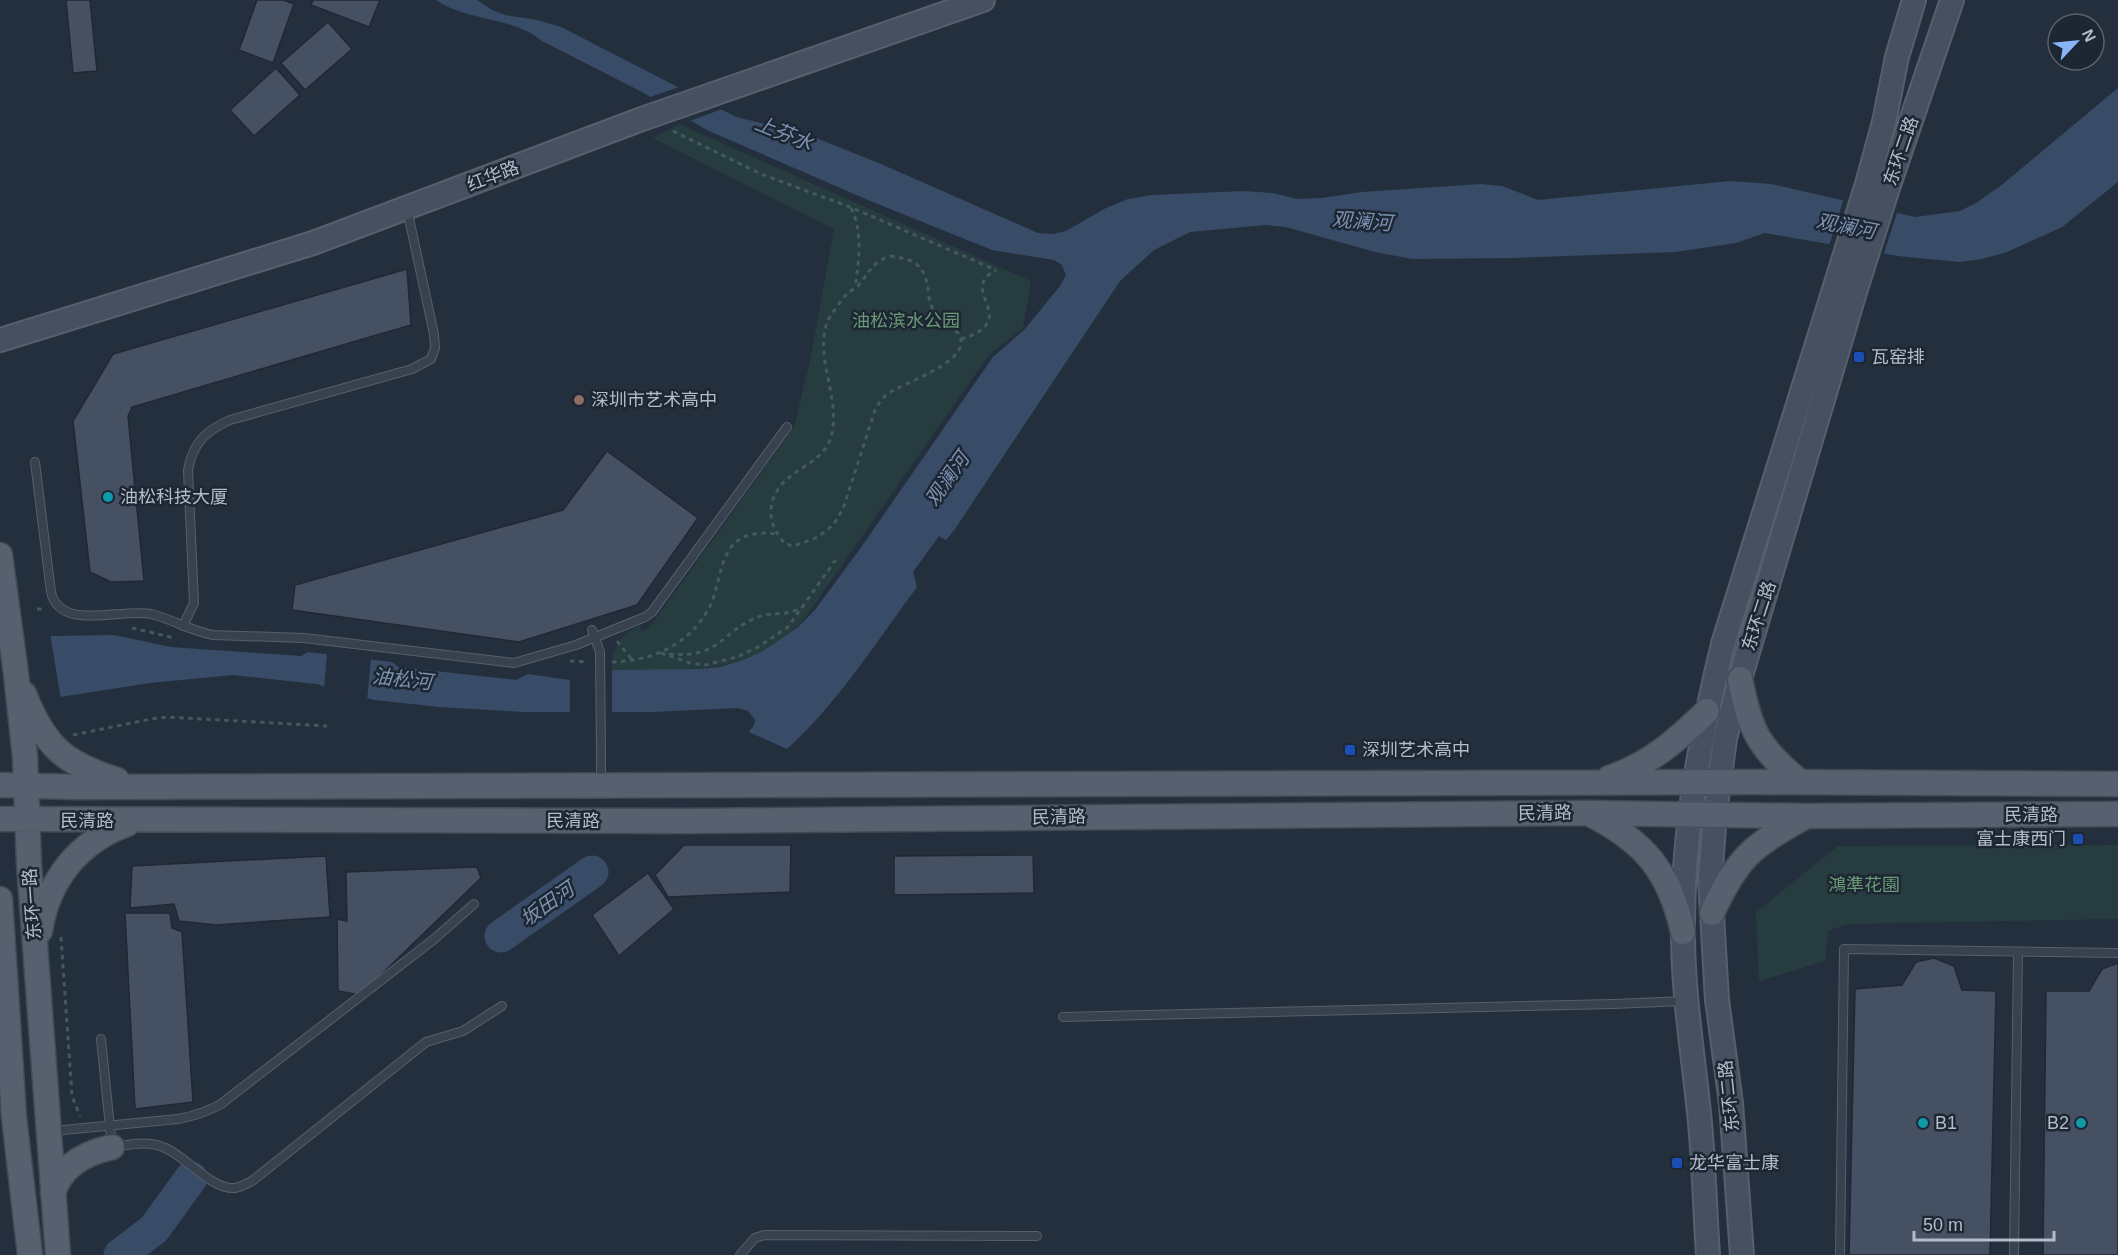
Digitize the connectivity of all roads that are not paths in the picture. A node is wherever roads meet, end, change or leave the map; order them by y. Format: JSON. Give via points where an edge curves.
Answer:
{"nodes":[{"id":1,"x":983,"y":0,"type":"edge"},
{"id":2,"x":1914,"y":0,"type":"edge"},
{"id":3,"x":1952,"y":0,"type":"edge"},
{"id":4,"x":1877,"y":187,"type":"junction"},
{"id":5,"x":407,"y":208,"type":"junction"},
{"id":6,"x":1845,"y":289,"type":"junction"},
{"id":7,"x":0,"y":340,"type":"edge"},
{"id":8,"x":787,"y":427,"type":"dead end"},
{"id":9,"x":35,"y":462,"type":"dead end"},
{"id":10,"x":0,"y":555,"type":"edge"},
{"id":11,"x":183,"y":626,"type":"junction"},
{"id":12,"x":593,"y":633,"type":"junction"},
{"id":13,"x":1740,"y":679,"type":"junction"},
{"id":14,"x":1707,"y":711,"type":"junction"},
{"id":15,"x":26,"y":713,"type":"junction"},
{"id":16,"x":1696,"y":782,"type":"junction"},
{"id":17,"x":1719,"y":782,"type":"junction"},
{"id":18,"x":1800,"y":782,"type":"junction"},
{"id":19,"x":1595,"y":783,"type":"junction"},
{"id":20,"x":2118,"y":783,"type":"edge"},
{"id":21,"x":0,"y":785,"type":"edge"},
{"id":22,"x":26,"y":785,"type":"junction"},
{"id":23,"x":601,"y":785,"type":"junction"},
{"id":24,"x":136,"y":787,"type":"junction"},
{"id":25,"x":1587,"y":813,"type":"junction"},
{"id":26,"x":1703,"y":814,"type":"junction"},
{"id":27,"x":2118,"y":814,"type":"edge"},
{"id":28,"x":1806,"y":816,"type":"junction"},
{"id":29,"x":0,"y":819,"type":"edge"},
{"id":30,"x":27,"y":820,"type":"junction"},
{"id":31,"x":140,"y":821,"type":"junction"},
{"id":32,"x":0,"y":899,"type":"edge"},
{"id":33,"x":474,"y":904,"type":"dead end"},
{"id":34,"x":1712,"y":913,"type":"junction"},
{"id":35,"x":1683,"y":932,"type":"junction"},
{"id":36,"x":2018,"y":952,"type":"junction"},
{"id":37,"x":2118,"y":953,"type":"edge"},
{"id":38,"x":35,"y":960,"type":"junction"},
{"id":39,"x":1685,"y":1001,"type":"junction"},
{"id":40,"x":502,"y":1006,"type":"dead end"},
{"id":41,"x":1063,"y":1017,"type":"dead end"},
{"id":42,"x":101,"y":1039,"type":"dead end"},
{"id":43,"x":48,"y":1131,"type":"junction"},
{"id":44,"x":111,"y":1136,"type":"junction"},
{"id":45,"x":53,"y":1194,"type":"junction"},
{"id":46,"x":1037,"y":1236,"type":"dead end"},
{"id":47,"x":57,"y":1244,"type":"edge"},
{"id":48,"x":30,"y":1254,"type":"edge"},
{"id":49,"x":740,"y":1255,"type":"edge"},
{"id":50,"x":1708,"y":1255,"type":"edge"},
{"id":51,"x":1742,"y":1255,"type":"edge"},
{"id":52,"x":1840,"y":1255,"type":"edge"},
{"id":53,"x":2014,"y":1255,"type":"edge"}],
"edges":[{"from":1,"to":5,"type":"main road","name":"红华路","via":[[642,119]]},
{"from":2,"to":4,"type":"main road","name":"东环二路","via":[[1884,122]]},
{"from":3,"to":4,"type":"main road","name":"东环二路"},
{"from":4,"to":6,"type":"main road","name":"东环二路"},
{"from":5,"to":7,"type":"main road","name":"红华路","via":[[243,266]]},
{"from":5,"to":11,"type":"lane","via":[[434,334],[431,359],[412,369],[230,420],[213,427],[200,440],[191,454],[188,470],[194,603]]},
{"from":6,"to":13,"type":"main road","name":"东环二路"},
{"from":6,"to":14,"type":"main road","name":"东环二路","via":[[1723,644]]},
{"from":8,"to":12,"type":"lane","via":[[652,612]]},
{"from":9,"to":11,"type":"lane","via":[[51,592],[60,610],[76,615],[137,612]]},
{"from":10,"to":15,"type":"main road","name":"东环一路","via":[[16,675]]},
{"from":11,"to":12,"type":"lane","via":[[213,635],[304,638],[514,663]]},
{"from":12,"to":23,"type":"lane","bridge":true,"via":[[600,652]]},
{"from":13,"to":17,"type":"main road","name":"东环二路"},
{"from":13,"to":18,"type":"main road","via":[[1750,724],[1761,744]]},
{"from":14,"to":16,"type":"main road","name":"东环二路"},
{"from":14,"to":19,"type":"main road","via":[[1652,759],[1629,772]]},
{"from":15,"to":22,"type":"main road","name":"东环一路"},
{"from":15,"to":24,"type":"main road","via":[[60,753],[74,763]]},
{"from":16,"to":17,"type":"main road","name":"民清路"},
{"from":16,"to":19,"type":"main road","name":"民清路"},
{"from":16,"to":26,"type":"main road","name":"东环二路"},
{"from":17,"to":18,"type":"main road","name":"民清路"},
{"from":17,"to":26,"type":"main road","name":"东环二路"},
{"from":18,"to":20,"type":"main road","name":"民清路"},
{"from":19,"to":23,"type":"main road","name":"民清路"},
{"from":21,"to":22,"type":"main road","name":"民清路"},
{"from":22,"to":24,"type":"main road","name":"民清路"},
{"from":22,"to":30,"type":"main road","name":"东环一路"},
{"from":23,"to":24,"type":"main road","name":"民清路"},
{"from":25,"to":26,"type":"main road","name":"民清路"},
{"from":25,"to":31,"type":"main road","name":"民清路"},
{"from":25,"to":35,"type":"main road","via":[[1630,838],[1651,860],[1668,884]]},
{"from":26,"to":28,"type":"main road","name":"民清路"},
{"from":26,"to":34,"type":"main road","name":"东环二路"},
{"from":26,"to":35,"type":"main road","name":"东环二路","via":[[1685,849]]},
{"from":27,"to":28,"type":"main road","name":"民清路"},
{"from":28,"to":34,"type":"main road","via":[[1752,849],[1735,868]]},
{"from":29,"to":30,"type":"main road","name":"民清路"},
{"from":30,"to":31,"type":"main road","name":"民清路"},
{"from":30,"to":38,"type":"main road","name":"东环一路"},
{"from":31,"to":38,"type":"main road","via":[[120,826],[87,844],[66,867],[46,905]]},
{"from":32,"to":48,"type":"main road","name":"东环一路","via":[[14,1117]]},
{"from":33,"to":44,"type":"lane","via":[[221,1104],[196,1116]]},
{"from":34,"to":51,"type":"main road","name":"东环二路"},
{"from":35,"to":39,"type":"main road","name":"东环二路"},
{"from":36,"to":37,"type":"lane"},
{"from":36,"to":52,"type":"lane","via":[[1844,949]]},
{"from":36,"to":53,"type":"lane"},
{"from":38,"to":43,"type":"main road","name":"东环一路"},
{"from":39,"to":41,"type":"lane"},
{"from":39,"to":50,"type":"main road","name":"东环二路","via":[[1700,1124]]},
{"from":40,"to":44,"type":"lane","via":[[463,1031],[426,1042],[241,1187],[222,1186],[165,1147]]},
{"from":42,"to":44,"type":"lane"},
{"from":43,"to":44,"type":"lane"},
{"from":43,"to":45,"type":"main road","name":"东环一路"},
{"from":44,"to":45,"type":"main road","via":[[78,1159],[60,1178]]},
{"from":45,"to":47,"type":"main road","name":"东环一路"},
{"from":46,"to":49,"type":"lane","via":[[764,1235],[755,1238]]}]}
